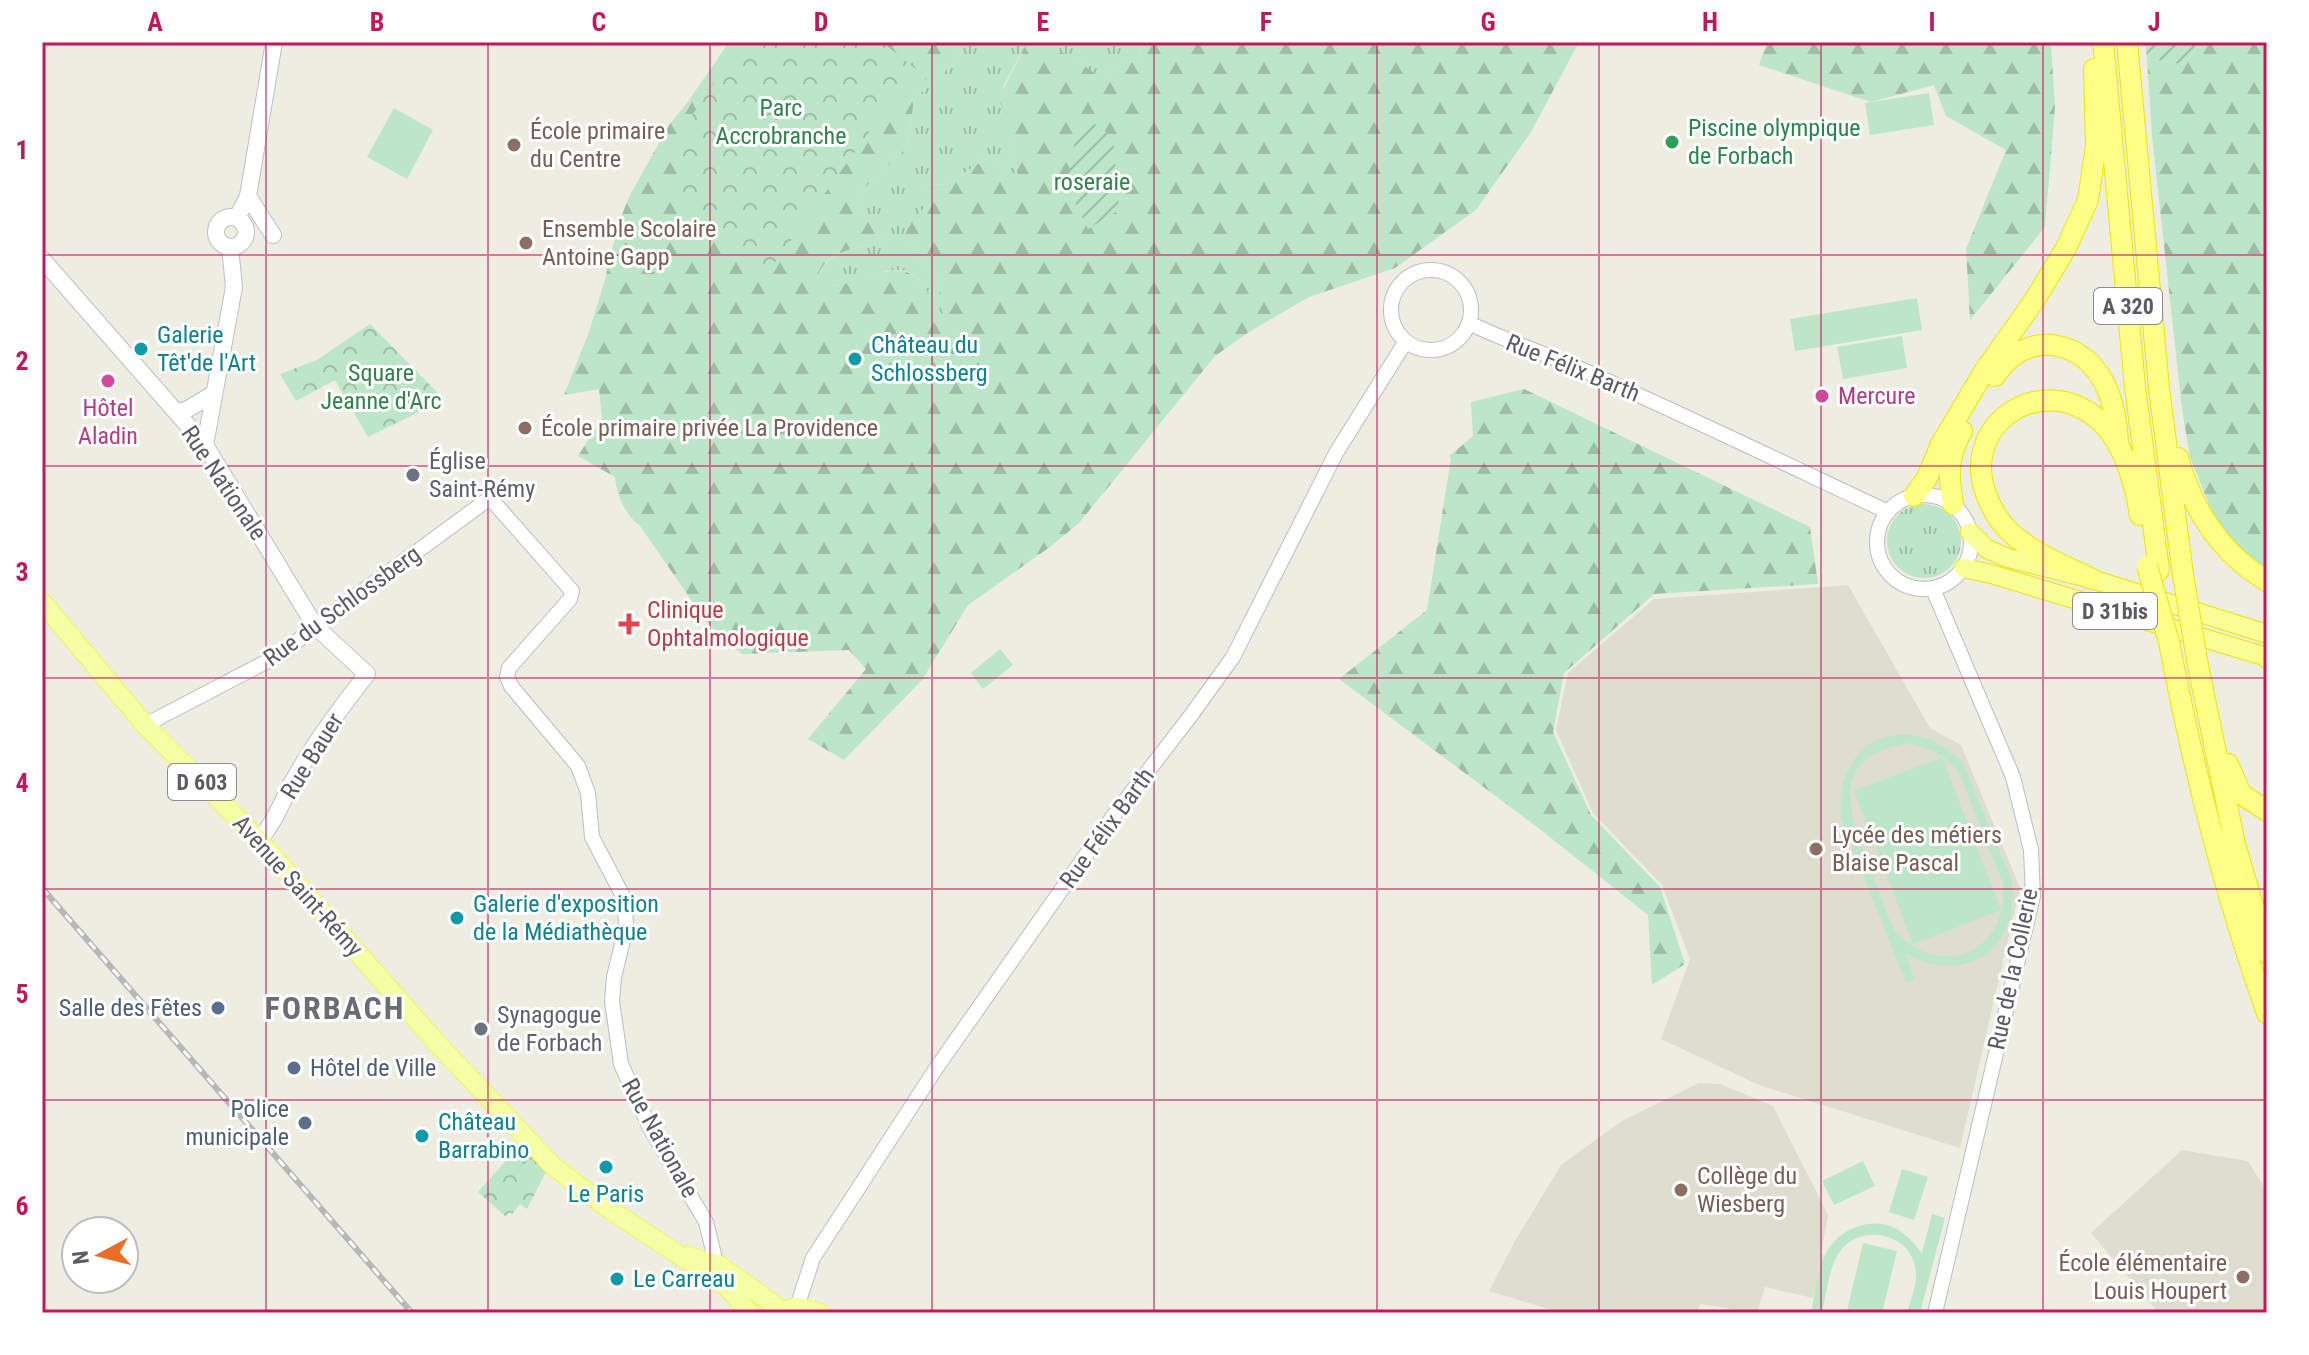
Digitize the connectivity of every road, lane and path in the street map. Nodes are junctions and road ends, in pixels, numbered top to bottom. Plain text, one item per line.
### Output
1 (274, 42) edge
2 (2093, 42) edge
3 (2103, 42) edge
4 (2127, 42) edge
5 (248, 196) junction
6 (273, 235) dead end
7 (42, 259) edge
8 (1469, 323) junction
9 (1406, 341) junction
10 (2159, 388) junction
11 (213, 394) junction
12 (177, 413) junction
13 (2118, 444) junction
14 (205, 445) junction
15 (1914, 496) junction
16 (490, 498) joint
17 (1953, 504) junction
18 (1888, 512) junction
19 (1970, 532) junction
20 (1964, 568) junction
21 (2153, 568) junction
22 (2092, 579) junction
23 (2267, 581) edge
24 (1933, 589) junction
25 (42, 602) edge
26 (315, 626) junction
27 (2267, 634) edge
28 (2267, 657) edge
29 (367, 674) joint
30 (2208, 715) junction
31 (145, 725) junction
32 (2267, 811) edge
33 (259, 840) junction
34 (2267, 953) edge
35 (2267, 1013) edge
36 (674, 1252) junction
37 (716, 1263) junction
38 (787, 1310) edge
39 (750, 1313) edge
40 (820, 1313) edge
41 (1935, 1313) edge

1 - 5 main road
2 - 15 highway
3 - 21 highway, A 320
4 - 10 highway, A 320
5 - 6 main road
5 - 11 main road
7 - 12 main road, Rue Nationale
8 - 9 street
8 - 9 street
8 - 18 street, Rue Félix Barth
9 - 38 street, Rue Félix Barth
10 - 23 highway
10 - 30 highway, A 320, bridge
11 - 12 main road
11 - 14 main road
12 - 14 main road, Rue Nationale
13 - 17 highway
13 - 21 highway
13 - 22 highway
14 - 26 main road, Rue Nationale
15 - 17 street
15 - 18 street
16 - 26 street, Rue du Schlossberg
16 - 37 street, Rue Nationale
17 - 19 street
18 - 24 street
19 - 20 street
19 - 22 highway, D 31bis
20 - 24 street
20 - 28 highway, D 31bis
21 - 35 highway, bridge
22 - 27 highway, D 31bis
24 - 41 street, Rue de la Collerie
25 - 31 main road, Avenue Saint-Rémy / D 603
26 - 29 main road, Rue Nationale
26 - 31 street, Rue du Schlossberg
29 - 33 main road, Rue Bauer
30 - 32 highway
30 - 34 highway, A 320
31 - 33 main road, Avenue Saint-Rémy / D 603
33 - 36 main road, Avenue Saint-Rémy / D 603
36 - 37 main road, Avenue Saint-Rémy / D 603
36 - 39 main road, Avenue Saint-Rémy / D 603
37 - 38 main road, Avenue Saint-Rémy / D 603
38 - 40 main road

